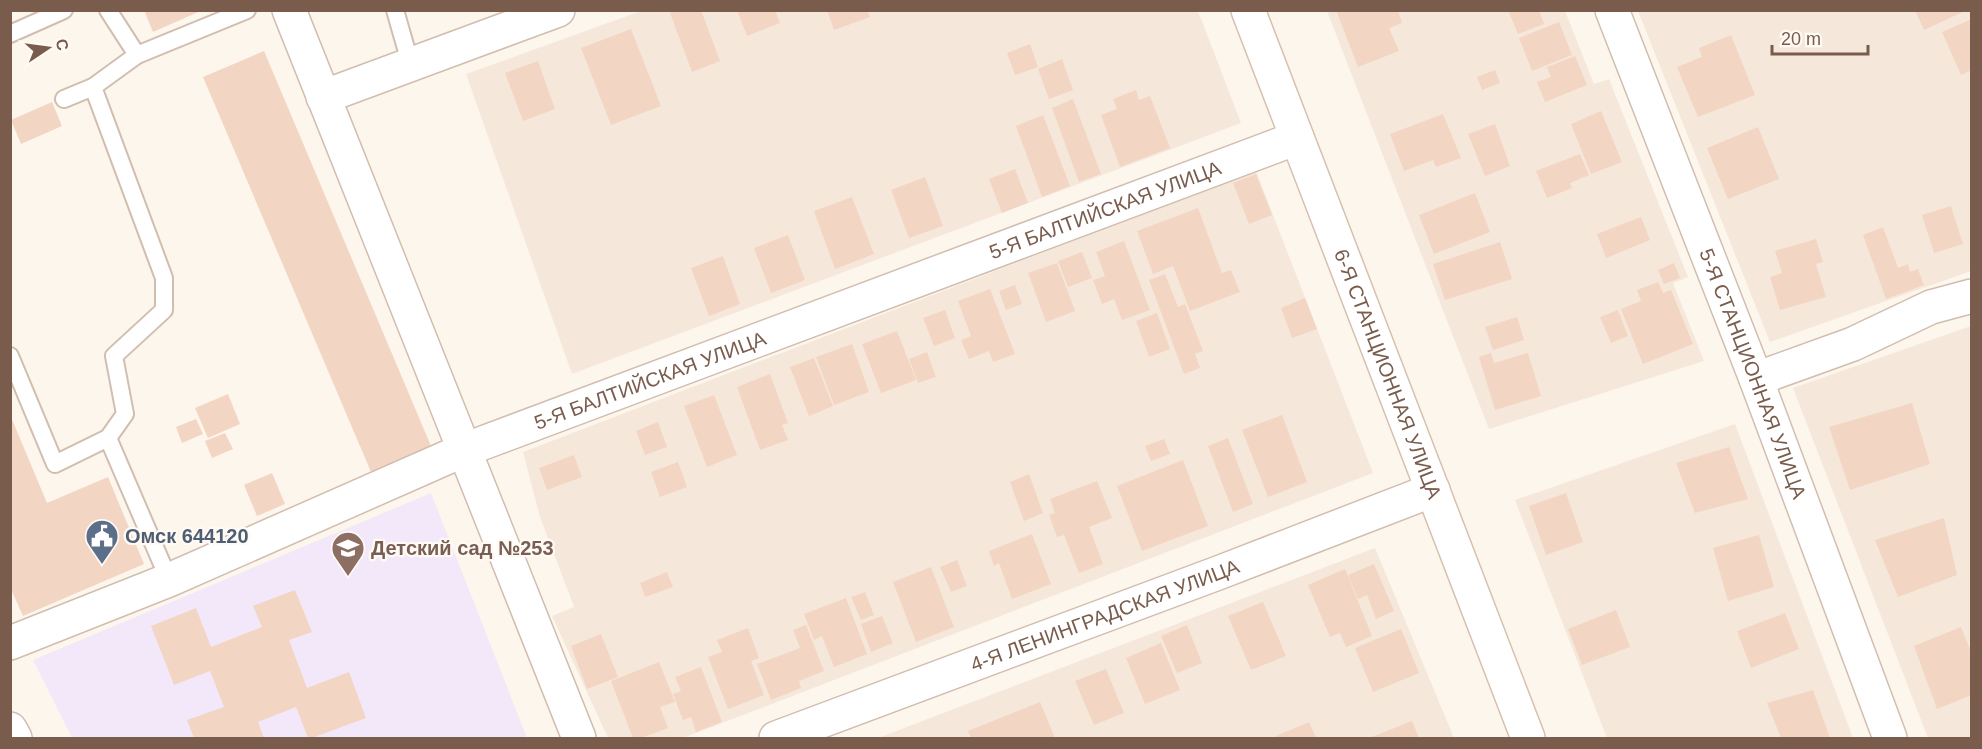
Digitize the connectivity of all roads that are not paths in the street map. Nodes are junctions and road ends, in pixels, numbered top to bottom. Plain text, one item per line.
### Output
1 (64, 10) edge
2 (108, 10) edge
3 (247, 10) edge
4 (290, 10) edge
5 (395, 10) edge
6 (558, 10) edge
7 (1248, 10) edge
8 (1612, 10) edge
9 (10, 34) edge
10 (137, 55) junction
11 (411, 66) junction
12 (93, 87) junction
13 (323, 97) junction
14 (64, 99) dead end
15 (1297, 138) junction
16 (1971, 296) edge
17 (10, 356) edge
18 (1756, 380) junction
19 (108, 438) junction
20 (464, 450) junction
21 (1433, 490) junction
22 (169, 580) junction
23 (10, 643) edge
24 (10, 729) edge
25 (15, 738) edge
26 (579, 738) edge
27 (776, 738) edge
28 (1528, 738) edge
29 (1890, 738) edge

1 - 9 lane
2 - 10 lane
3 - 10 lane
4 - 13 street
5 - 11 lane
6 - 11 street
7 - 15 street, 6-Я СТАНЦИОННАЯ УЛИЦА
8 - 18 street, 5-Я СТАНЦИОННАЯ УЛИЦА
10 - 12 lane
11 - 13 street
12 - 14 lane
12 - 19 lane
13 - 20 street
15 - 20 street, 5-Я БАЛТИЙСКАЯ УЛИЦА
15 - 21 street, 6-Я СТАНЦИОННАЯ УЛИЦА
16 - 18 street
17 - 19 lane
18 - 29 street, 5-Я СТАНЦИОННАЯ УЛИЦА
19 - 22 lane
20 - 22 street, 5-Я БАЛТИЙСКАЯ УЛИЦА
20 - 26 street
21 - 27 street, 4-Я ЛЕНИНГРАДСКАЯ УЛИЦА
21 - 28 street, 6-Я СТАНЦИОННАЯ УЛИЦА
22 - 23 street, 5-Я БАЛТИЙСКАЯ УЛИЦА
24 - 25 street

